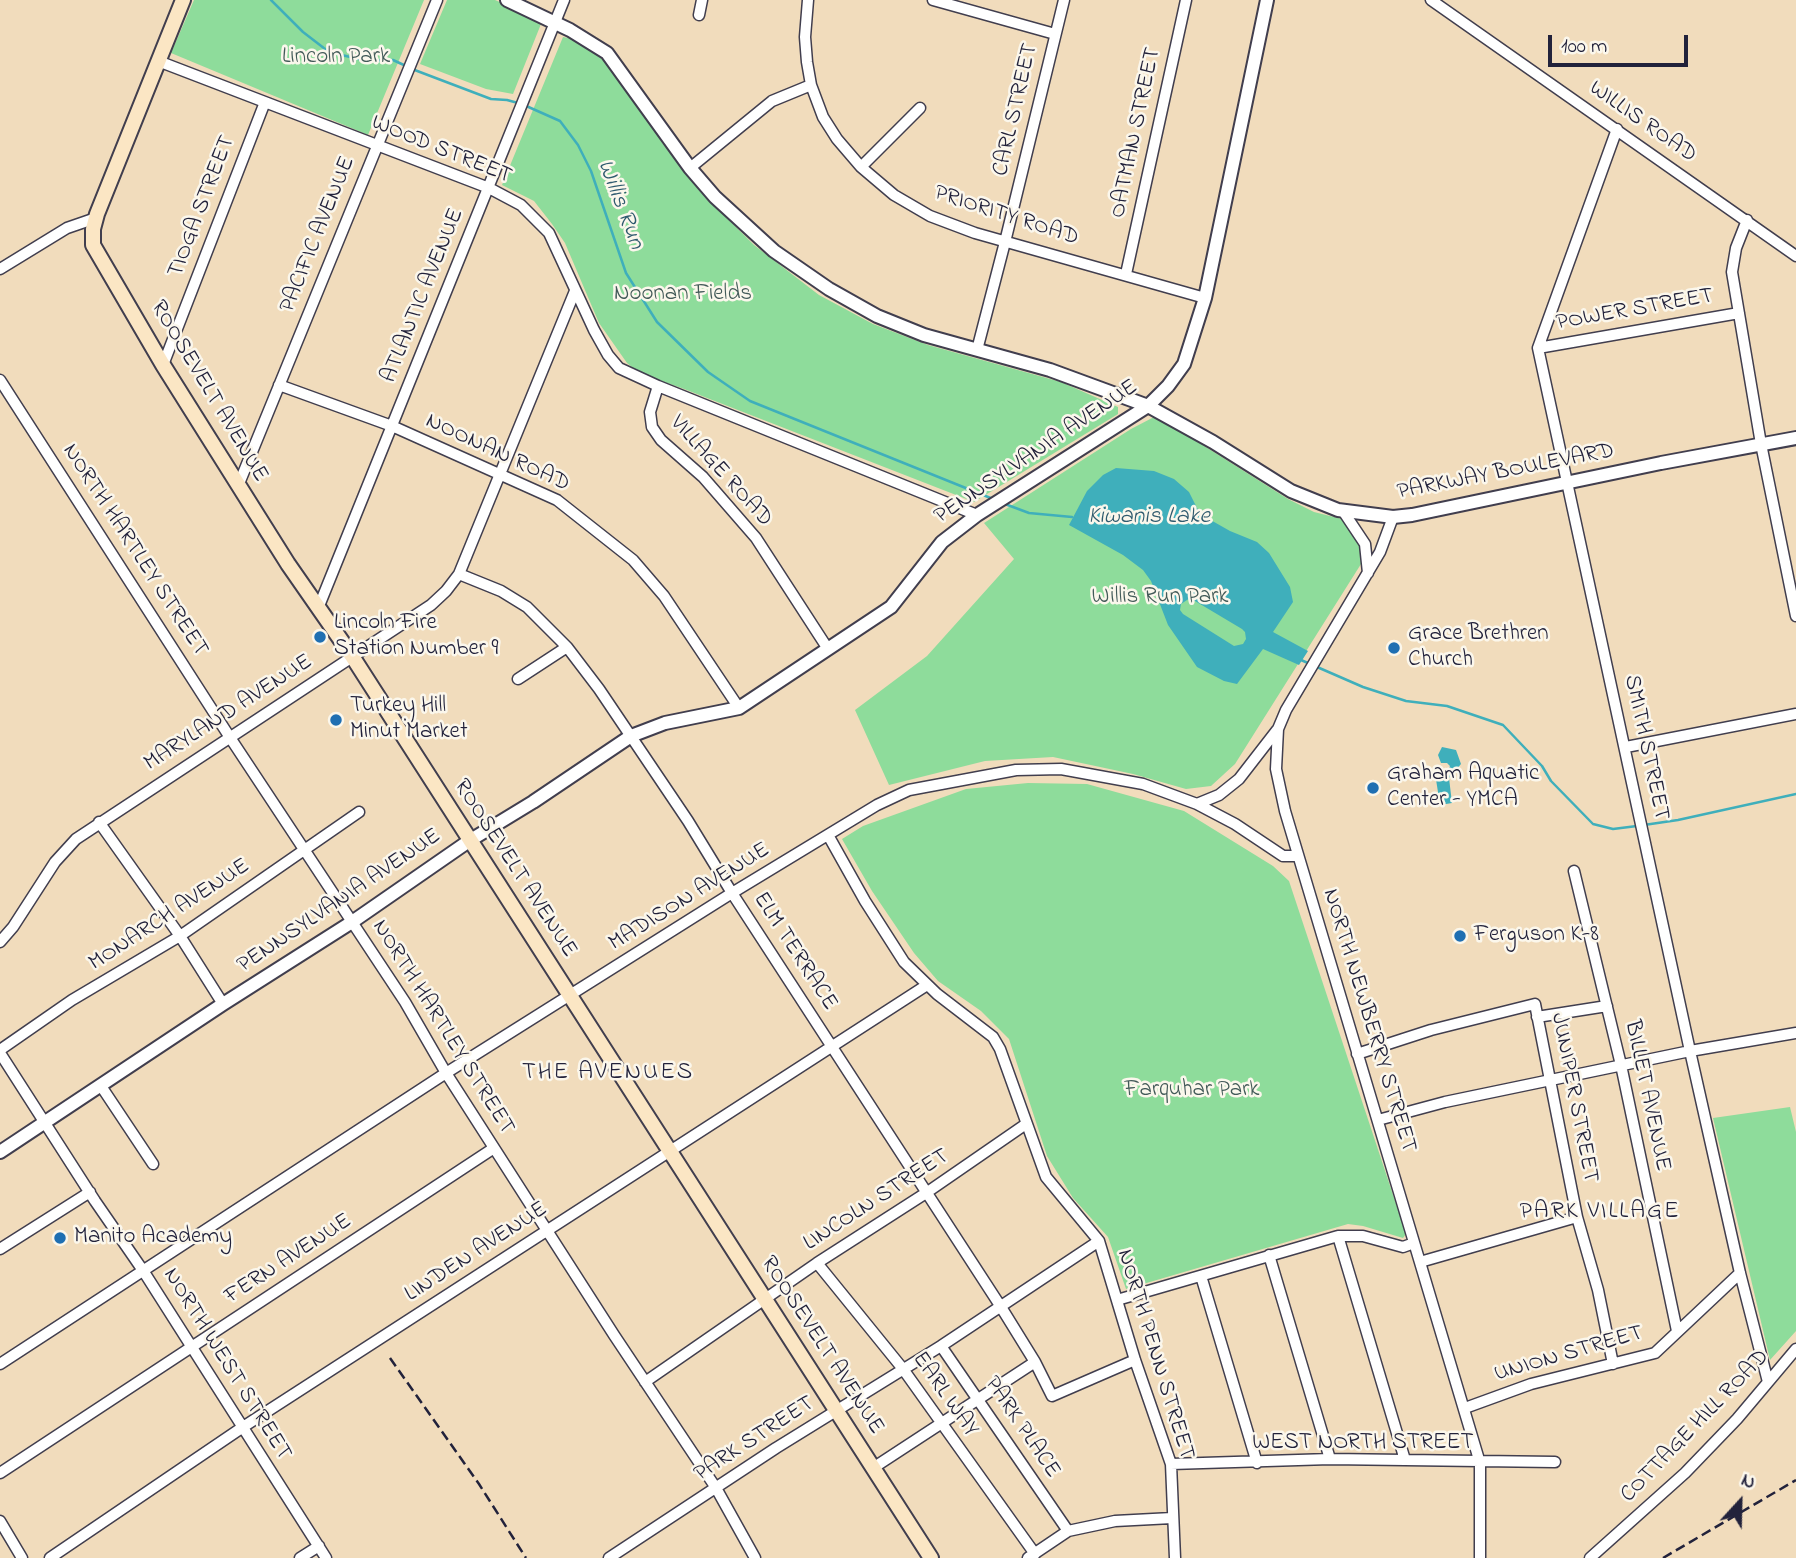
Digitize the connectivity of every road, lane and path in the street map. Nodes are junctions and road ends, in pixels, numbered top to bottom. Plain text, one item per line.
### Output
1 (183, 0) edge
2 (437, 0) edge
3 (507, 0) edge
4 (564, 0) edge
5 (702, 0) edge
6 (808, 0) edge
7 (933, 0) edge
8 (1064, 0) edge
9 (1186, 0) edge
10 (1266, 0) edge
11 (1431, 0) edge
12 (699, 15) dead end
13 (555, 22) junction
14 (1055, 34) junction
15 (158, 61) junction
16 (811, 85) junction
17 (265, 102) junction
18 (920, 108) dead end
19 (1617, 129) junction
20 (376, 145) junction
21 (861, 167) junction
22 (690, 168) junction
23 (489, 188) junction
24 (96, 218) junction
25 (1747, 220) junction
26 (1006, 242) junction
27 (1796, 256) edge
28 (0, 269) edge
29 (1126, 274) junction
30 (575, 290) junction
31 (1205, 298) junction
32 (1739, 313) junction
33 (1538, 348) junction
34 (977, 350) junction
35 (163, 365) junction
36 (0, 380) edge
37 (279, 386) junction
38 (658, 386) junction
39 (1148, 406) junction
40 (392, 426) junction
41 (1796, 438) edge
42 (1761, 444) junction
43 (500, 474) junction
44 (1568, 483) junction
45 (238, 486) junction
46 (1343, 511) junction
47 (982, 512) junction
48 (1393, 517) junction
49 (1368, 573) junction
50 (459, 574) junction
51 (319, 606) junction
52 (1796, 616) edge
53 (567, 647) junction
54 (828, 649) junction
55 (352, 656) junction
56 (518, 679) dead end
57 (739, 708) junction
58 (1796, 714) edge
59 (1278, 729) junction
60 (631, 736) junction
61 (229, 737) junction
62 (1626, 747) junction
63 (1197, 804) junction
64 (359, 812) dead end
65 (99, 822) junction
66 (828, 835) junction
67 (468, 841) junction
68 (304, 851) junction
69 (1298, 856) junction
70 (1574, 871) dead end
71 (732, 893) junction
72 (352, 922) junction
73 (180, 936) junction
74 (0, 942) edge
75 (927, 985) junction
76 (569, 996) junction
77 (223, 1004) junction
78 (1606, 1006) junction
79 (1537, 1017) junction
80 (1796, 1032) edge
81 (832, 1045) junction
82 (1690, 1051) junction
83 (0, 1052) edge
84 (1357, 1054) junction
85 (1621, 1065) junction
86 (446, 1073) junction
87 (1551, 1080) junction
88 (102, 1086) junction
89 (1378, 1120) junction
90 (45, 1124) junction
91 (1026, 1124) junction
92 (494, 1148) junction
93 (668, 1151) junction
94 (0, 1152) edge
95 (153, 1164) dead end
96 (89, 1192) junction
97 (926, 1193) junction
98 (1577, 1217) junction
99 (547, 1231) junction
100 (1338, 1236) junction
101 (1099, 1241) junction
102 (1414, 1243) junction
103 (0, 1249) edge
104 (1269, 1255) junction
105 (1420, 1262) junction
106 (817, 1263) junction
107 (144, 1272) junction
108 (1740, 1273) junction
109 (1201, 1276) junction
110 (766, 1299) junction
111 (1117, 1300) junction
112 (1001, 1307) junction
113 (1677, 1331) junction
114 (941, 1346) junction
115 (192, 1347) junction
116 (1796, 1349) edge
117 (1135, 1360) junction
118 (1035, 1362) junction
119 (0, 1364) edge
120 (1613, 1364) junction
121 (902, 1369) junction
122 (645, 1382) junction
123 (1768, 1382) junction
124 (979, 1399) junction
125 (1465, 1408) junction
126 (836, 1410) junction
127 (941, 1425) junction
128 (243, 1427) junction
129 (1330, 1459) junction
130 (1405, 1460) junction
131 (1480, 1462) junction
132 (1555, 1462) dead end
133 (1257, 1463) junction
134 (1171, 1464) junction
135 (873, 1468) junction
136 (0, 1473) edge
137 (716, 1488) junction
138 (1172, 1518) junction
139 (0, 1521) edge
140 (1068, 1531) junction
141 (318, 1546) junction
142 (1032, 1556) edge
143 (22, 1558) edge
144 (50, 1558) edge
145 (300, 1558) edge
146 (326, 1558) edge
147 (609, 1558) edge
148 (755, 1558) edge
149 (931, 1558) edge
150 (1175, 1558) edge
151 (1480, 1558) edge
152 (1590, 1558) edge

1 - 15 main road, ROOSEVELT AVENUE
2 - 20 street, PACIFIC AVENUE
3 - 13 street, PARKWAY BOULEVARD
4 - 13 street, ATLANTIC AVENUE
5 - 12 street
6 - 16 street, PRIORITY ROAD
7 - 14 street
8 - 14 street, CARL STREET
9 - 29 street, OATMAN STREET
10 - 31 street, PENNSYLVANIA AVENUE
11 - 19 street, WILLIS ROAD
13 - 22 street, PARKWAY BOULEVARD
13 - 23 street, ATLANTIC AVENUE
14 - 26 street, CARL STREET
15 - 17 street, WOOD STREET
15 - 24 main road, ROOSEVELT AVENUE
16 - 21 street, PRIORITY ROAD
16 - 22 street
17 - 20 street, WOOD STREET
17 - 35 street, TIOGA STREET
18 - 21 street
19 - 25 street, WILLIS ROAD
19 - 33 street
20 - 23 street, WOOD STREET
20 - 37 street, PACIFIC AVENUE
21 - 26 street, PRIORITY ROAD
22 - 34 street, PARKWAY BOULEVARD
23 - 30 street, WOOD STREET
23 - 40 street, ATLANTIC AVENUE
24 - 28 street
24 - 35 main road, ROOSEVELT AVENUE
25 - 27 street, WILLIS ROAD
25 - 32 street
26 - 29 street, PRIORITY ROAD
26 - 34 street, CARL STREET
29 - 31 street, PRIORITY ROAD
30 - 38 street, WOOD STREET
30 - 43 street, MARYLAND AVENUE
31 - 39 street, PENNSYLVANIA AVENUE
32 - 33 street, POWER STREET
32 - 42 street
33 - 44 street, SMITH STREET
34 - 39 street, PARKWAY BOULEVARD
35 - 45 main road, ROOSEVELT AVENUE
36 - 61 street, NORTH HARTLEY STREET
37 - 40 street, NOONAN ROAD
37 - 45 street, PACIFIC AVENUE
38 - 47 street, WOOD STREET
38 - 54 street, VILLAGE ROAD
39 - 46 street, PARKWAY BOULEVARD
39 - 47 street, PENNSYLVANIA AVENUE
40 - 43 street, NOONAN ROAD
40 - 51 street, ATLANTIC AVENUE
41 - 42 street, PARKWAY BOULEVARD
42 - 44 street, PARKWAY BOULEVARD
42 - 52 street
43 - 50 street, MARYLAND AVENUE
43 - 57 street, NOONAN ROAD
44 - 48 street, PARKWAY BOULEVARD
44 - 62 street, SMITH STREET
45 - 51 main road, ROOSEVELT AVENUE
46 - 48 street, PARKWAY BOULEVARD
46 - 49 street
47 - 54 street, PENNSYLVANIA AVENUE
48 - 49 street, NORTH NEWBERRY STREET
49 - 59 street, NORTH NEWBERRY STREET
50 - 53 street, ELM TERRACE
50 - 55 street, MARYLAND AVENUE
51 - 55 main road, ROOSEVELT AVENUE
53 - 56 street
53 - 60 street, ELM TERRACE
54 - 57 street, PENNSYLVANIA AVENUE
55 - 61 street, MARYLAND AVENUE
55 - 67 main road, ROOSEVELT AVENUE
57 - 60 street, PENNSYLVANIA AVENUE
58 - 62 street
59 - 63 street
59 - 69 street, NORTH NEWBERRY STREET
60 - 67 street, PENNSYLVANIA AVENUE
60 - 71 street, ELM TERRACE
61 - 65 street, MARYLAND AVENUE
61 - 68 street, NORTH HARTLEY STREET
62 - 82 street, SMITH STREET
63 - 66 street, MADISON AVENUE
63 - 69 street, MADISON AVENUE
64 - 68 street, MONARCH AVENUE
65 - 73 street
65 - 74 street, MARYLAND AVENUE
66 - 71 street, MADISON AVENUE
66 - 75 street, NORTH PENN STREET
67 - 72 street, PENNSYLVANIA AVENUE
67 - 76 main road, ROOSEVELT AVENUE
68 - 72 street, NORTH HARTLEY STREET
68 - 73 street, MONARCH AVENUE
69 - 84 street, NORTH NEWBERRY STREET
70 - 78 street, BILLET AVENUE
71 - 76 street, MADISON AVENUE
71 - 81 street, ELM TERRACE
72 - 77 street, PENNSYLVANIA AVENUE
72 - 86 street, NORTH HARTLEY STREET
73 - 77 street
73 - 83 street, MONARCH AVENUE
75 - 81 street, LINDEN AVENUE
75 - 91 street, NORTH PENN STREET
76 - 86 street, MADISON AVENUE
76 - 93 main road, ROOSEVELT AVENUE
77 - 88 street, PENNSYLVANIA AVENUE
78 - 79 street
78 - 85 street, BILLET AVENUE
79 - 84 street, JUNIPER STREET
79 - 87 street, JUNIPER STREET
80 - 82 street
81 - 93 street, LINDEN AVENUE
81 - 97 street, ELM TERRACE
82 - 85 street
82 - 108 street, SMITH STREET
83 - 90 street, NORTH WEST STREET
84 - 89 street, NORTH NEWBERRY STREET
85 - 87 street
85 - 113 street, BILLET AVENUE
86 - 92 street, NORTH HARTLEY STREET
86 - 107 street, MADISON AVENUE
87 - 89 street
87 - 98 street, JUNIPER STREET
88 - 90 street, PENNSYLVANIA AVENUE
88 - 95 street
89 - 102 street, NORTH NEWBERRY STREET
90 - 94 street, PENNSYLVANIA AVENUE
90 - 96 street, NORTH WEST STREET
91 - 97 street, LINCOLN STREET
91 - 101 street, NORTH PENN STREET
92 - 99 street, NORTH HARTLEY STREET
92 - 115 street, FERN AVENUE
93 - 99 street, LINDEN AVENUE
93 - 110 main road, ROOSEVELT AVENUE
96 - 103 street
96 - 107 street, NORTH WEST STREET
97 - 106 street, LINCOLN STREET
97 - 112 street, ELM TERRACE
98 - 105 street
98 - 120 street, JUNIPER STREET
99 - 122 street, NORTH HARTLEY STREET
99 - 128 street, LINDEN AVENUE
100 - 102 street
100 - 104 street
100 - 130 street
101 - 111 street, NORTH PENN STREET
101 - 112 street, PARK STREET
102 - 105 street, NORTH NEWBERRY STREET
104 - 109 street
104 - 129 street
105 - 125 street, NORTH NEWBERRY STREET
106 - 110 street, LINCOLN STREET
106 - 121 street, EARL WAY
107 - 115 street, NORTH WEST STREET
107 - 119 street, MADISON AVENUE
108 - 113 street, UNION STREET
108 - 123 street, SMITH STREET
109 - 111 street
109 - 133 street
110 - 122 street, LINCOLN STREET
110 - 126 main road, ROOSEVELT AVENUE
111 - 117 street, NORTH PENN STREET
112 - 114 street, PARK STREET
112 - 118 street, ELM TERRACE
113 - 120 street, UNION STREET
114 - 121 street, PARK STREET
114 - 124 street, PARK PLACE
115 - 128 street, NORTH WEST STREET
115 - 136 street, FERN AVENUE
116 - 123 street, COTTAGE HILL ROAD
117 - 118 street, ELM TERRACE
117 - 134 street, NORTH PENN STREET
118 - 124 street
120 - 125 street, UNION STREET
121 - 126 street, PARK STREET
121 - 127 street, EARL WAY
122 - 137 street, NORTH HARTLEY STREET
123 - 152 street, COTTAGE HILL ROAD
124 - 127 street
124 - 140 street, PARK PLACE
125 - 131 street, NORTH NEWBERRY STREET
126 - 135 main road, ROOSEVELT AVENUE
126 - 137 street, PARK STREET
127 - 135 street
127 - 142 street, EARL WAY
128 - 141 street, NORTH WEST STREET
128 - 144 street, LINDEN AVENUE
129 - 130 street, WEST NORTH STREET
129 - 133 street, WEST NORTH STREET
130 - 131 street, WEST NORTH STREET
131 - 132 street, WEST NORTH STREET
131 - 151 street, NORTH NEWBERRY STREET
133 - 134 street, WEST NORTH STREET
134 - 138 street, NORTH PENN STREET
135 - 149 main road, ROOSEVELT AVENUE
137 - 147 street, PARK STREET
137 - 148 street, NORTH HARTLEY STREET
138 - 140 street
138 - 150 street, NORTH PENN STREET
139 - 143 street
140 - 142 street
141 - 145 street
141 - 146 street, NORTH WEST STREET

